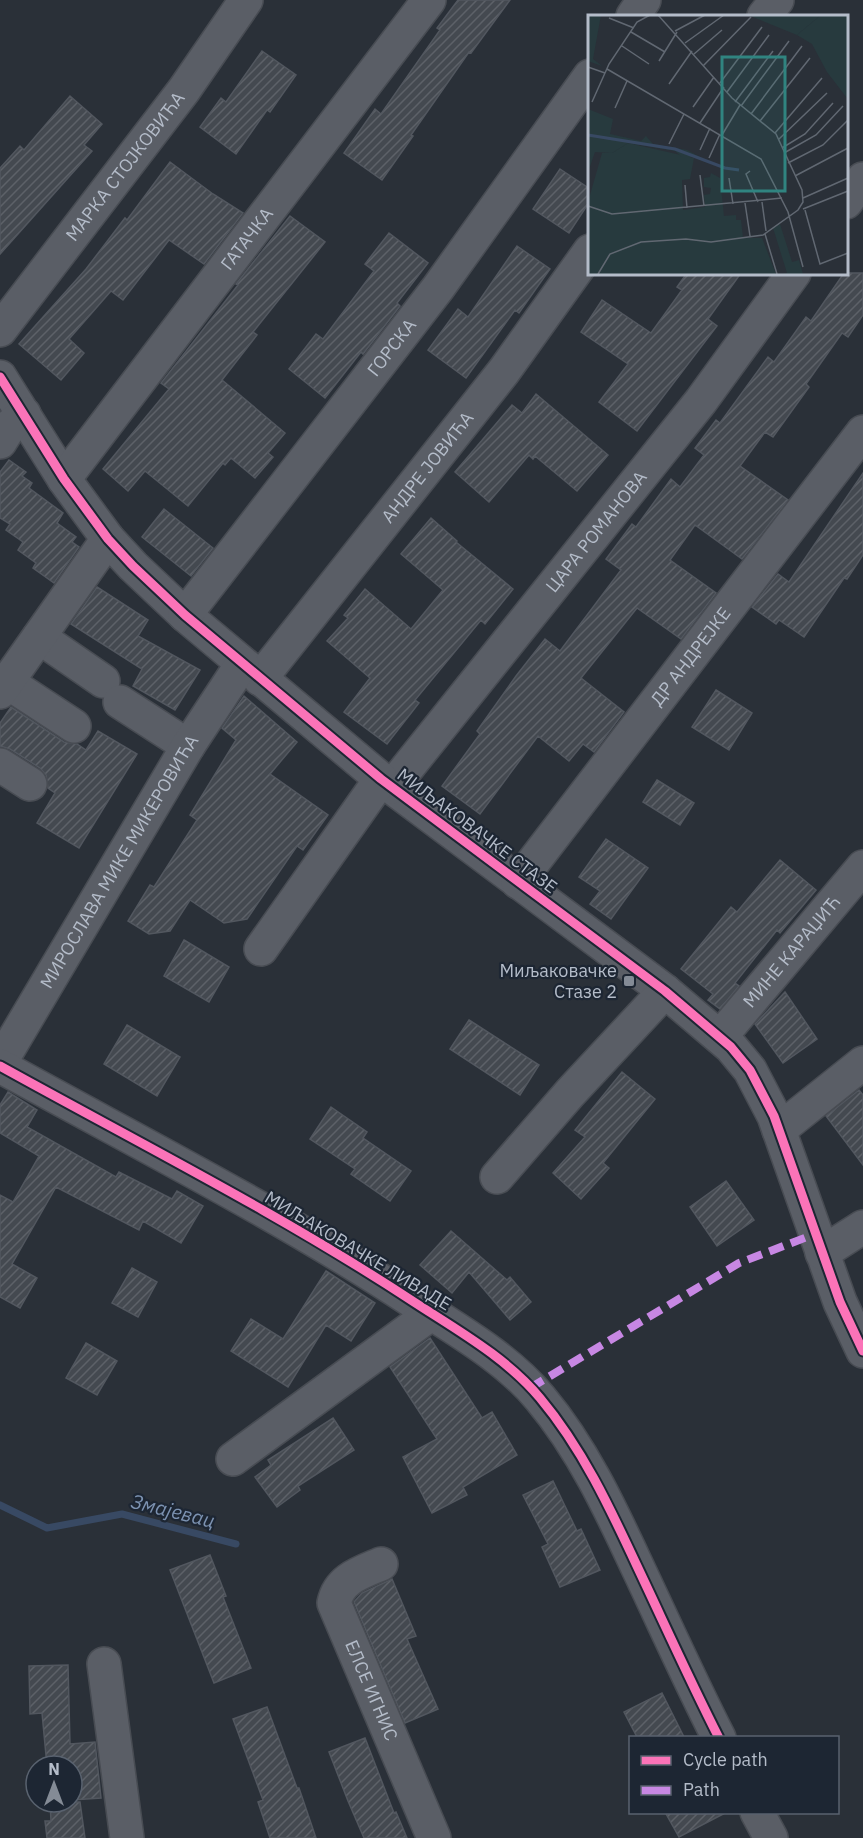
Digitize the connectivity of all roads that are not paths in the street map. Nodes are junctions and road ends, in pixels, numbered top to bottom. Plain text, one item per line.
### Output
1 (246, 0) edge
2 (429, 0) edge
3 (644, 0) edge
4 (777, 0) edge
5 (634, 15) edge
6 (765, 15) edge
7 (588, 79) edge
8 (863, 179) edge
9 (848, 199) edge
10 (588, 254) edge
11 (793, 274) edge
12 (0, 330) edge
13 (0, 377) edge
14 (24, 414) junction
15 (863, 432) edge
16 (0, 442) edge
17 (64, 479) junction
18 (108, 539) junction
19 (185, 615) junction
20 (39, 637) junction
21 (251, 672) junction
22 (3, 687) edge
23 (74, 726) dead end
24 (188, 746) junction
25 (0, 765) edge
26 (387, 783) junction
27 (30, 784) dead end
28 (863, 867) edge
29 (518, 882) junction
30 (261, 950) dead end
31 (665, 990) junction
32 (721, 1036) junction
33 (863, 1063) edge
34 (0, 1065) edge
35 (779, 1130) junction
36 (497, 1177) dead end
37 (863, 1227) edge
38 (822, 1253) junction
39 (432, 1313) junction
40 (856, 1315) edge
41 (863, 1351) edge
42 (233, 1459) dead end
43 (381, 1564) dead end
44 (104, 1664) dead end
45 (719, 1736) edge
46 (758, 1814) edge
47 (127, 1838) edge
48 (434, 1838) edge
49 (771, 1838) edge

1 - 12 street, МАРКА СТОЈКОВИЋА
2 - 17 street, ГАТАЧКА
3 - 5 street
4 - 6 street
7 - 19 street, ГОРСКА
8 - 9 street
10 - 21 street, АНДРЕ ЈОВИЋА
11 - 26 street, ЦАРА РОМАНОВА
13 - 14 street, МИЉАКОВАЧКЕ СТАЗЕ
14 - 16 street
14 - 17 street, МИЉАКОВАЧКЕ СТАЗЕ
15 - 29 street, ДР АНДРЕЈКЕ
17 - 18 street, МИЉАКОВАЧКЕ СТАЗЕ
18 - 19 street, МИЉАКОВАЧКЕ СТАЗЕ
18 - 20 street
19 - 21 street, МИЉАКОВАЧКЕ СТАЗЕ
20 - 22 street
20 - 24 street
21 - 24 street, МИРОСЛАВА МИКЕ МИКЕРОВИЋА
21 - 26 street, МИЉАКОВАЧКЕ СТАЗЕ
22 - 23 street
24 - 34 street, МИРОСЛАВА МИКЕ МИКЕРОВИЋА
25 - 27 street
26 - 29 street, МИЉАКОВАЧКЕ СТАЗЕ
26 - 30 street, ЦАРА РОМАНОВА
28 - 32 street, МИНЕ КАРАЏИЋ
29 - 31 street, МИЉАКОВАЧКЕ СТАЗЕ
31 - 32 street, МИЉАКОВАЧКЕ СТАЗЕ
31 - 36 street
32 - 35 street, МИЉАКОВАЧКЕ СТАЗЕ
33 - 35 street
34 - 39 street, МИЉАКОВАЧКЕ ЛИВАДЕ
35 - 38 street, МИЉАКОВАЧКЕ СТАЗЕ
37 - 38 street
38 - 40 street, МИЉАКОВАЧКЕ СТАЗЕ
39 - 42 street
39 - 45 street, МИЉАКОВАЧКЕ ЛИВАДЕ
40 - 41 street, МИЉАКОВАЧКЕ СТАЗЕ
43 - 48 street, ЕЛСЕ ИГНИС
44 - 47 street
46 - 49 street

